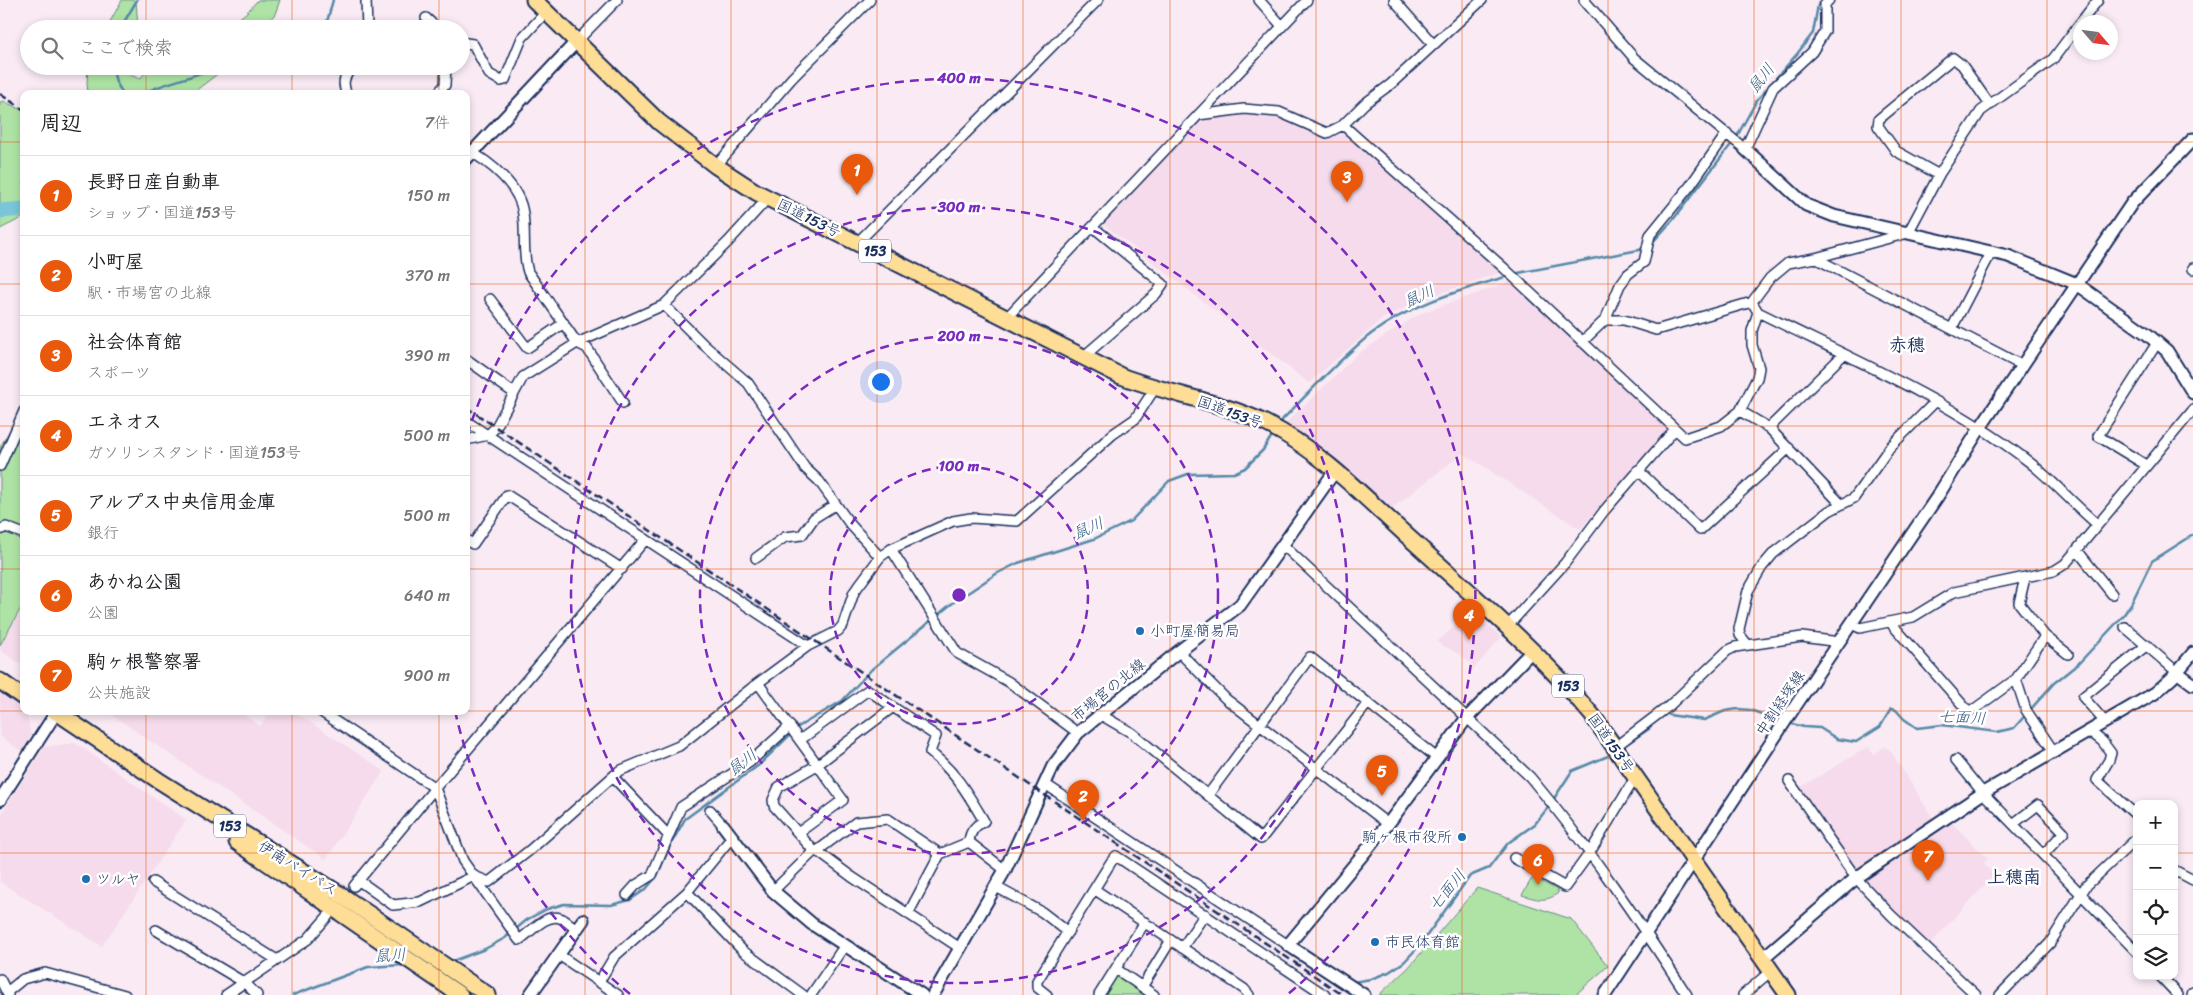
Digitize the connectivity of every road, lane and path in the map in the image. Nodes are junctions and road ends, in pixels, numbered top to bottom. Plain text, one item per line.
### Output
1 (366, 0) edge
2 (534, 0) edge
3 (617, 0) edge
4 (870, 0) edge
5 (1098, 0) edge
6 (1259, 0) edge
7 (1307, 0) edge
8 (1394, 0) edge
9 (1481, 0) edge
10 (1584, 0) edge
11 (1829, 0) edge
12 (2098, 0) edge
13 (546, 12) junction
14 (2087, 15) edge
15 (367, 20) edge
16 (1282, 26) junction
17 (2073, 33) edge
18 (576, 42) junction
19 (470, 43) edge
20 (1433, 44) junction
21 (346, 75) edge
22 (446, 75) edge
23 (345, 90) edge
24 (441, 90) edge
25 (1990, 105) junction
26 (1198, 115) junction
27 (1344, 125) junction
28 (1729, 134) junction
29 (2193, 139) edge
30 (1742, 146) junction
31 (470, 151) edge
32 (470, 154) edge
33 (716, 166) junction
34 (1939, 175) junction
35 (768, 198) junction
36 (1093, 227) junction
37 (1908, 232) junction
38 (858, 242) junction
39 (1992, 251) junction
40 (1815, 258) junction
41 (2077, 284) junction
42 (490, 299) dead end
43 (1752, 302) junction
44 (664, 305) junction
45 (1758, 312) junction
46 (1008, 319) junction
47 (1605, 320) junction
48 (564, 323) junction
49 (1952, 328) junction
50 (1582, 342) junction
51 (578, 343) junction
52 (2157, 343) junction
53 (1843, 354) junction
54 (1083, 357) junction
55 (470, 362) edge
56 (2023, 366) junction
57 (1155, 388) junction
58 (514, 393) junction
59 (2193, 393) edge
60 (1935, 402) junction
61 (623, 403) dead end
62 (2193, 410) edge
63 (1740, 411) junction
64 (20, 419) edge
65 (470, 424) edge
66 (1769, 428) junction
67 (1980, 428) junction
68 (1675, 429) junction
69 (488, 435) junction
70 (470, 439) edge
71 (1789, 448) junction
72 (2146, 465) junction
73 (0, 466) edge
74 (1638, 470) junction
75 (1335, 471) junction
76 (1841, 504) junction
77 (835, 505) junction
78 (2097, 524) junction
79 (0, 530) edge
80 (20, 532) edge
81 (646, 540) junction
82 (470, 542) edge
83 (1284, 546) junction
84 (891, 549) junction
85 (2077, 550) junction
86 (880, 557) junction
87 (756, 558) dead end
88 (622, 569) junction
89 (2024, 578) junction
90 (2112, 594) dead end
91 (1890, 622) junction
92 (1851, 624) junction
93 (2125, 627) dead end
94 (1506, 628) junction
95 (2045, 636) junction
96 (1839, 642) junction
97 (1747, 644) junction
98 (2147, 645) junction
99 (808, 646) junction
100 (1532, 651) junction
101 (1179, 652) junction
102 (2193, 653) edge
103 (2068, 654) dead end
104 (2177, 672) junction
105 (0, 673) edge
106 (2016, 679) junction
107 (0, 681) edge
108 (758, 683) junction
109 (2193, 684) edge
110 (20, 687) edge
111 (20, 695) edge
112 (1368, 703) junction
113 (893, 707) junction
114 (52, 715) edge
115 (56, 715) edge
116 (326, 715) edge
117 (1101, 715) junction
118 (1466, 719) junction
119 (2104, 722) junction
120 (1260, 725) junction
121 (790, 726) junction
122 (2089, 731) junction
123 (1078, 733) junction
124 (798, 738) junction
125 (1615, 747) junction
126 (2054, 752) junction
127 (1437, 758) junction
128 (1956, 760) dead end
129 (817, 765) junction
130 (1317, 768) junction
131 (613, 777) junction
132 (1635, 778) junction
133 (1789, 781) dead end
134 (1045, 784) junction
135 (435, 788) junction
136 (1983, 793) junction
137 (1208, 795) junction
138 (0, 800) edge
139 (710, 810) dead end
140 (2133, 812) edge
141 (723, 824) joint
142 (1388, 824) junction
143 (2013, 824) junction
144 (798, 833) junction
145 (669, 836) junction
146 (732, 837) junction
147 (969, 842) junction
148 (2133, 843) edge
149 (816, 851) junction
150 (940, 854) junction
151 (1589, 854) junction
152 (2042, 855) junction
153 (1514, 858) dead end
154 (1694, 861) junction
155 (1005, 870) junction
156 (2178, 872) edge
157 (474, 876) junction
158 (1856, 878) junction
159 (2193, 880) edge
160 (153, 882) dead end
161 (996, 887) junction
162 (1094, 889) junction
163 (773, 891) junction
164 (686, 892) junction
165 (627, 894) dead end
166 (2081, 895) junction
167 (908, 914) junction
168 (1204, 914) junction
169 (328, 916) dead end
170 (583, 920) dead end
171 (1145, 922) junction
172 (156, 930) dead end
173 (577, 930) junction
174 (1068, 932) junction
175 (1646, 934) junction
176 (1171, 940) junction
177 (399, 944) junction
178 (845, 945) junction
179 (1288, 945) junction
180 (960, 948) junction
181 (1182, 948) junction
182 (2133, 948) edge
183 (559, 955) junction
184 (277, 960) junction
185 (1767, 964) junction
186 (1116, 969) junction
187 (0, 979) edge
188 (2164, 980) edge
189 (245, 982) junction
190 (599, 982) junction
191 (1142, 987) junction
192 (1355, 989) edge
193 (7, 994) edge
194 (125, 995) edge
195 (226, 995) edge
196 (257, 995) edge
197 (460, 995) edge
198 (488, 995) edge
199 (530, 995) edge
200 (618, 995) edge
201 (803, 995) edge
202 (811, 995) edge
203 (922, 995) edge
204 (934, 995) edge
205 (1047, 995) edge
206 (1099, 995) edge
207 (1154, 995) edge
208 (1249, 995) edge
209 (1325, 995) edge
210 (1605, 995) edge
211 (1687, 995) edge
212 (1743, 995) edge
213 (1788, 995) edge
214 (1976, 995) edge
215 (2000, 995) edge
216 (2178, 995) edge

1 - 15 street
2 - 13 highway, 国道153号 / 153
3 - 18 street
4 - 33 street
5 - 38 street
6 - 16 street
7 - 16 street
8 - 20 street
9 - 20 street
10 - 28 street
11 - 30 street
12 - 14 street
13 - 18 highway, 国道153号 / 153
13 - 19 street
16 - 26 street
17 - 25 street
18 - 31 street
18 - 33 highway, 国道153号 / 153
20 - 27 street
21 - 23 street
22 - 24 street
25 - 34 street
25 - 34 street
26 - 27 street
26 - 36 street
27 - 50 street
28 - 30 street
28 - 47 street
29 - 41 street, 中割経塚線
30 - 37 street
32 - 48 street
33 - 35 highway, 国道153号 / 153
34 - 37 street
35 - 38 highway, 国道153号 / 153
35 - 44 street
36 - 46 street
36 - 54 street
37 - 39 street
37 - 40 street
38 - 46 highway, 国道153号 / 153
39 - 41 street
39 - 49 street
40 - 43 street
40 - 49 street
41 - 52 street
41 - 56 street, 中割経塚線
42 - 48 street
43 - 45 street
43 - 47 street
44 - 51 street
44 - 77 street
45 - 53 street
45 - 63 street
46 - 54 highway, 国道153号 / 153
47 - 50 street
48 - 51 street
49 - 56 street
50 - 68 street
51 - 58 street
51 - 61 street
52 - 59 street
52 - 72 street
53 - 60 street
53 - 66 street
54 - 57 highway, 国道153号 / 153
55 - 58 street
56 - 67 street, 中割経塚線
57 - 75 highway, 国道153号 / 153
57 - 84 street
58 - 69 street
60 - 67 street
60 - 76 street
62 - 72 street
63 - 66 street
63 - 68 street
64 - 73 street
65 - 69 street
66 - 71 street
67 - 78 street
67 - 92 street, 中割経塚線
68 - 74 street
69 - 70 street
69 - 81 street
71 - 74 street
71 - 76 street
72 - 78 street
74 - 94 street
75 - 83 street, 市場宮の北線
75 - 94 highway, 国道153号 / 153
76 - 97 street
77 - 86 street
77 - 87 street
78 - 85 street
79 - 80 street
81 - 88 street
81 - 99 street
82 - 88 street
83 - 101 street, 市場宮の北線
83 - 118 street
84 - 86 street
84 - 123 street
85 - 89 street
85 - 90 street
86 - 99 street
88 - 135 street
89 - 91 street
89 - 95 street
91 - 92 street
91 - 106 street
92 - 96 street, 中割経塚線
93 - 98 street
94 - 100 highway, 国道153号 / 153
95 - 103 street
95 - 106 street
96 - 97 street
96 - 154 street, 中割経塚線
97 - 125 street
98 - 104 street
98 - 119 street
99 - 108 street
100 - 118 street
100 - 125 highway, 国道153号 / 153
101 - 117 street, 市場宮の北線
101 - 120 street
102 - 104 street
104 - 109 street
104 - 119 street
105 - 110 highway
106 - 126 street
107 - 111 highway
108 - 121 street
108 - 131 street
112 - 120 street
112 - 127 street
112 - 130 street
113 - 124 street
113 - 129 street
113 - 147 street
114 - 138 street
115 - 177 highway, 伊南バイパス / 153
116 - 135 street
117 - 123 street, 市場宮の北線
117 - 137 street
118 - 127 street
118 - 151 street
119 - 122 street
120 - 130 street
120 - 137 street
121 - 124 street
121 - 145 street
122 - 126 street
122 - 140 street
123 - 134 street, 市場宮の北線
124 - 129 street
125 - 132 highway, 国道153号 / 153
126 - 136 street
127 - 142 street
128 - 136 street
129 - 144 street
129 - 144 street
130 - 137 street
130 - 142 street
131 - 145 street
131 - 157 street
132 - 151 street
132 - 154 highway, 国道153号 / 153
133 - 158 street
134 - 155 street, 市場宮の北線
134 - 179 street
135 - 157 street
135 - 157 street
136 - 143 street
136 - 158 street
139 - 141 street
141 - 146 street
142 - 179 street
143 - 152 street
143 - 152 street
144 - 149 street
145 - 165 street
146 - 163 street
146 - 164 street
147 - 150 street
147 - 155 street
148 - 166 street
149 - 150 street
149 - 163 street
149 - 167 street
150 - 167 street
151 - 153 street
151 - 175 street
152 - 166 street
154 - 175 street, 中割経塚線
154 - 185 highway, 国道153号 / 153
155 - 161 street, 市場宮の北線
156 - 159 street
157 - 173 street
158 - 185 street
158 - 214 street
160 - 184 street
161 - 174 street
161 - 180 street, 市場宮の北線
162 - 168 street
162 - 171 street
162 - 174 street
163 - 178 street
164 - 190 street
164 - 201 street
166 - 182 street
166 - 215 street
167 - 180 street
168 - 181 street
168 - 209 street
169 - 184 street
170 - 173 street
171 - 176 street
171 - 186 street
172 - 189 street
173 - 183 street
174 - 205 street
175 - 210 street, 中割経塚線
175 - 211 street
176 - 181 street
176 - 191 street
177 - 197 highway, 伊南バイパス / 153
177 - 198 highway, 伊南バイパス / 153
178 - 202 street
178 - 203 street
179 - 192 street
180 - 204 street, 市場宮の北線
181 - 208 street
183 - 190 street
183 - 199 street
184 - 189 street
185 - 212 street
185 - 213 highway, 国道153号 / 153
186 - 191 street
186 - 206 street
187 - 193 street
188 - 216 street
189 - 195 street
189 - 196 street
190 - 200 street
191 - 207 street
193 - 194 street

